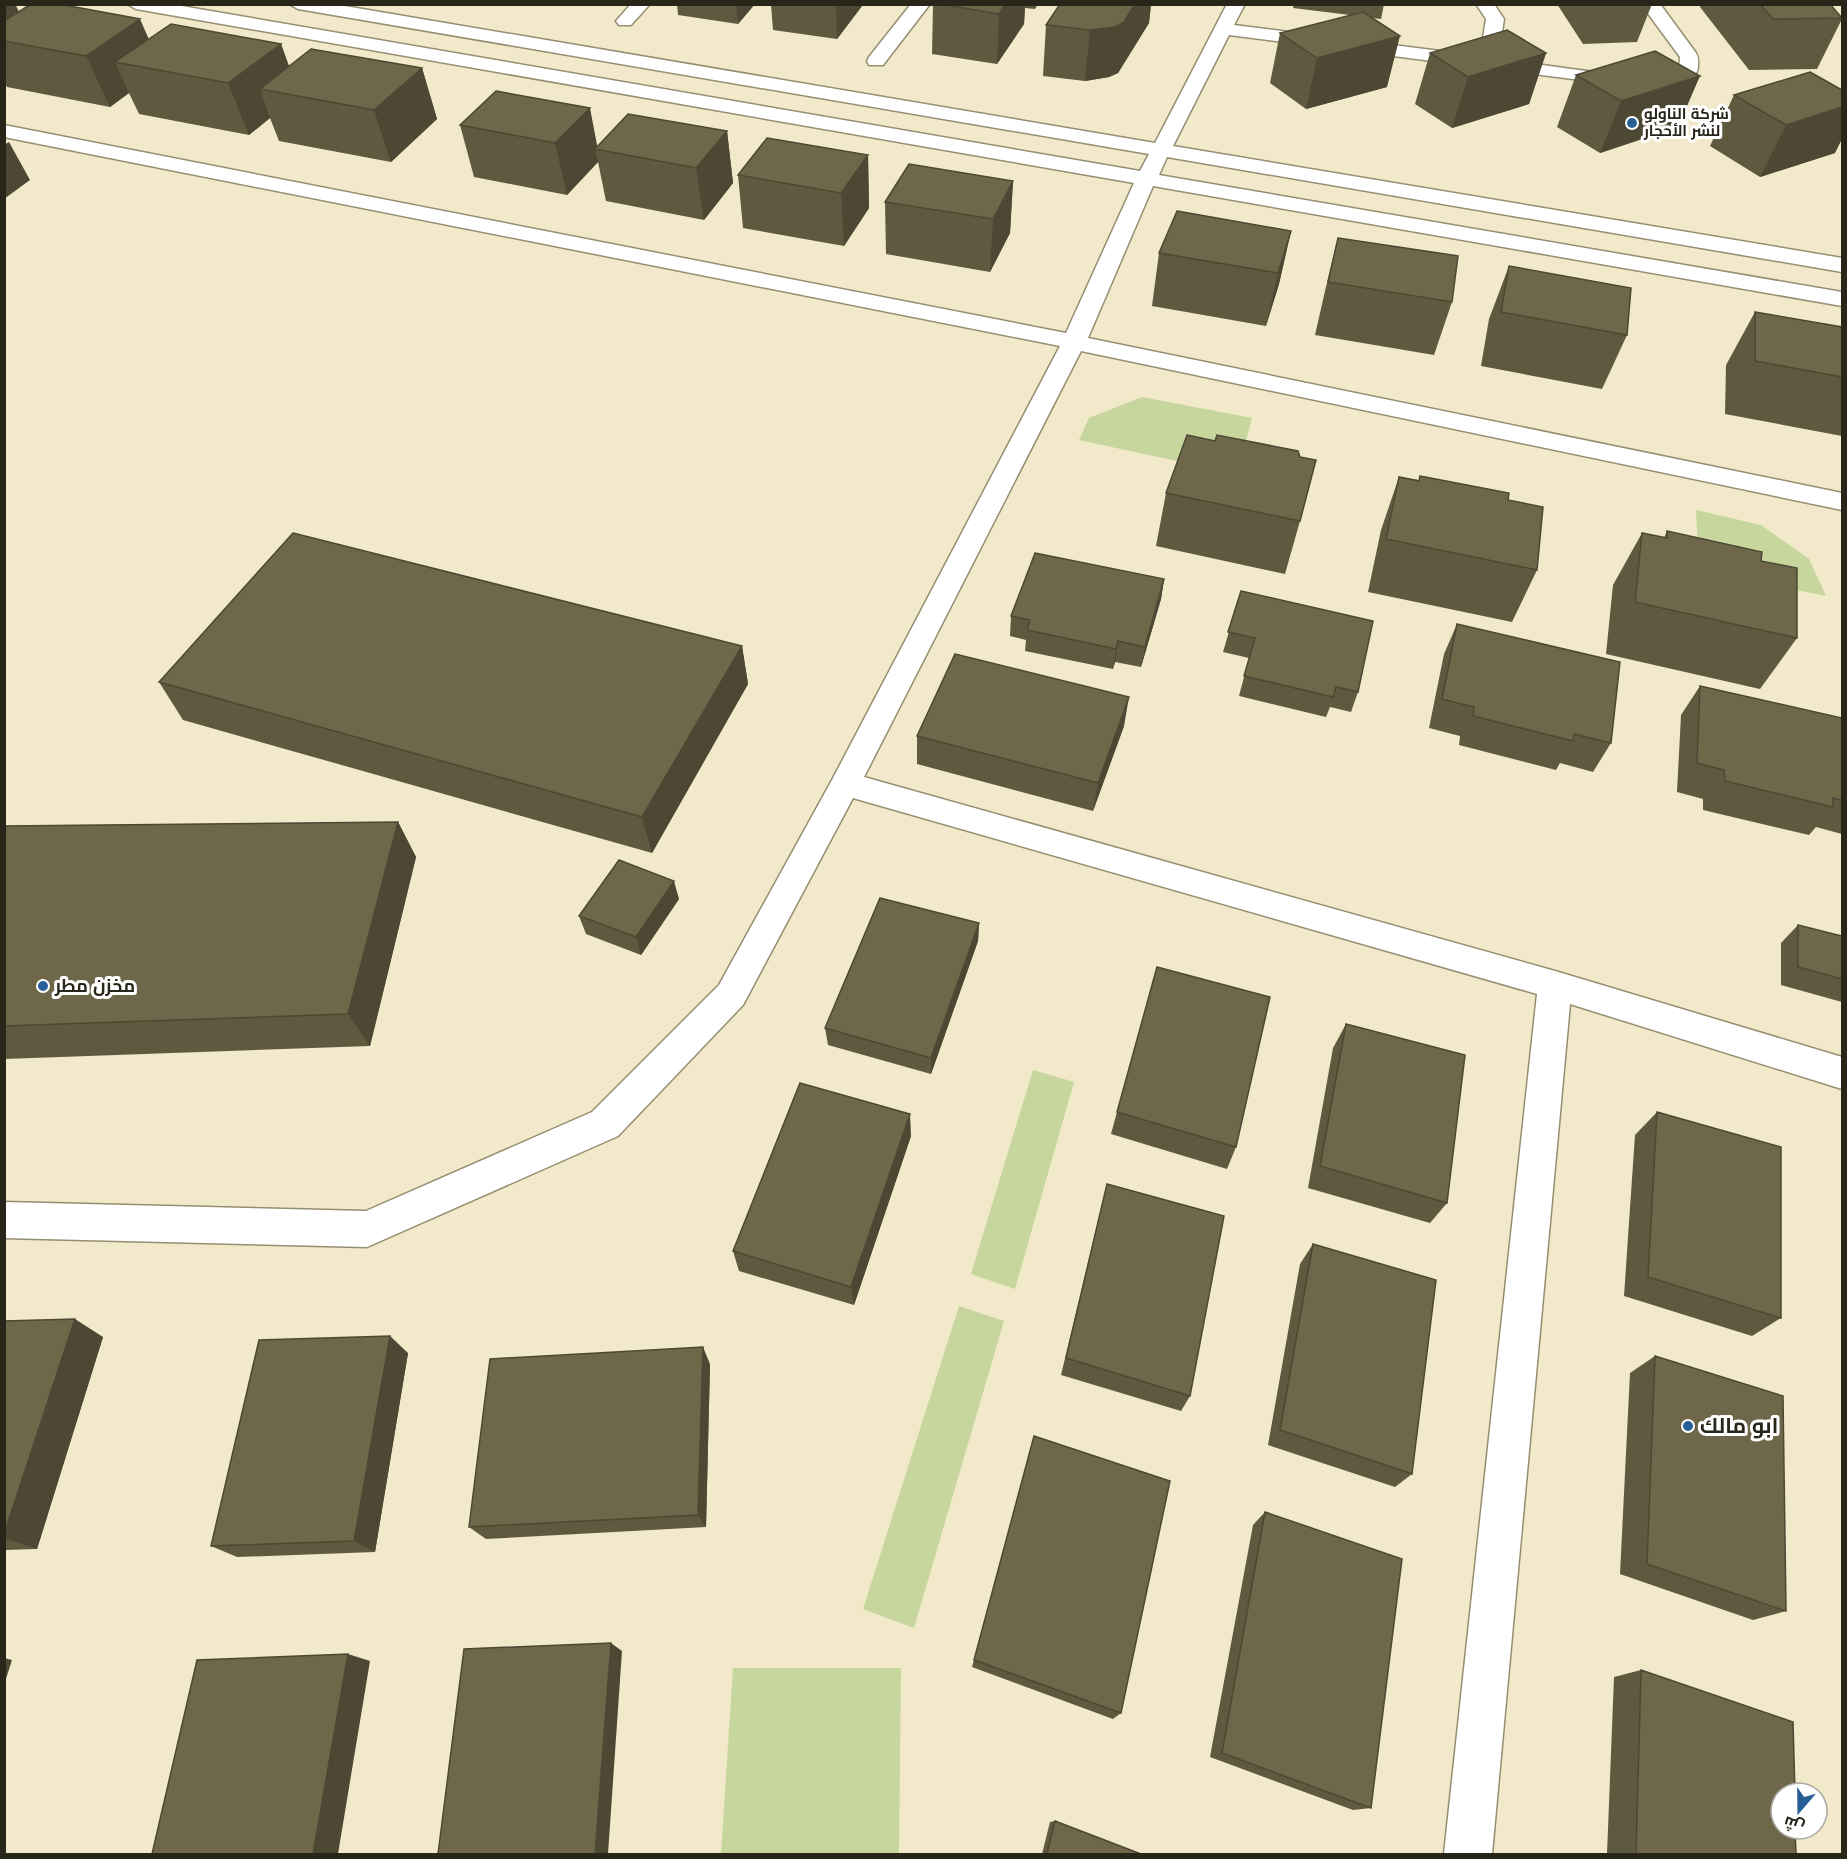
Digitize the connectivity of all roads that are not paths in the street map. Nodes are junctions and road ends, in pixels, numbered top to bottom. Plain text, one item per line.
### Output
1 (136, 4) edge
2 (298, 4) edge
3 (641, 4) edge
4 (921, 4) edge
5 (1236, 4) edge
6 (1485, 4) edge
7 (1650, 4) edge
8 (626, 21) dead end
9 (1224, 29) junction
10 (876, 61) dead end
11 (1488, 62) junction
12 (4, 131) edge
13 (1160, 150) junction
14 (1146, 179) junction
15 (1842, 265) edge
16 (1842, 299) edge
17 (1074, 342) junction
18 (1842, 502) edge
19 (845, 784) junction
20 (1555, 986) junction
21 (1842, 1073) edge
22 (4, 1220) edge
23 (1468, 1854) edge

1 - 14 street
2 - 13 street
3 - 8 street
4 - 10 street
5 - 9 street
6 - 11 street
7 - 11 street
9 - 11 street
9 - 13 street
12 - 17 street
13 - 14 street
13 - 15 street
14 - 16 street
14 - 17 street
17 - 18 street
17 - 19 street
19 - 20 street
19 - 22 street
20 - 21 street
20 - 23 street

